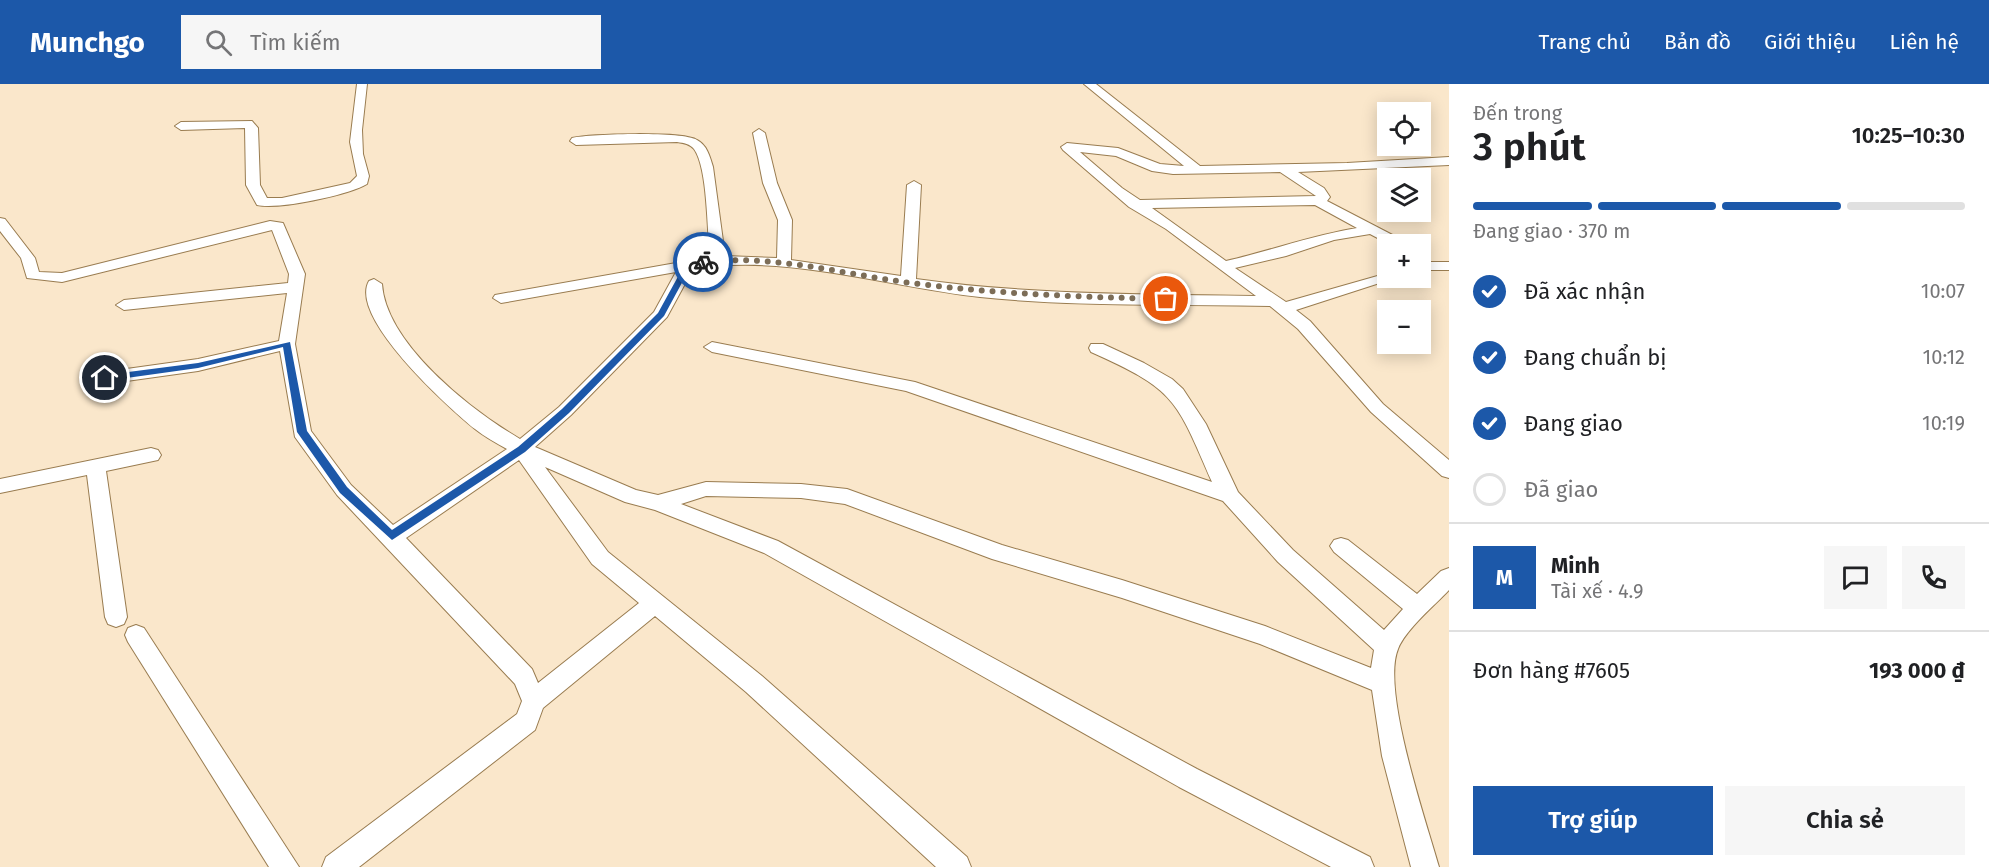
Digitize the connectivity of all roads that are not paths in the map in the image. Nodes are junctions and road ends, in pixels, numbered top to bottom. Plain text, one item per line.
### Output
1 (362, 84) edge
2 (1089, 84) edge
3 (181, 126) dead end
4 (759, 133) dead end
5 (576, 141) dead end
6 (1449, 161) edge
7 (1282, 168) junction
8 (1197, 170) junction
9 (914, 185) dead end
10 (1317, 201) junction
11 (1134, 204) junction
12 (0, 222) edge
13 (1371, 230) junction
14 (1379, 234) edge
15 (718, 260) junction
16 (688, 264) junction
17 (784, 264) junction
18 (1223, 266) junction
19 (1431, 266) edge
20 (1449, 266) edge
21 (1377, 280) edge
22 (908, 283) junction
23 (374, 284) dead end
24 (297, 287) junction
25 (1320, 296) junction
26 (501, 298) dead end
27 (1279, 304) junction
28 (124, 305) dead end
29 (1304, 325) junction
30 (287, 344) junction
31 (712, 347) dead end
32 (1097, 348) dead end
33 (105, 378) dead end
34 (521, 449) junction
35 (152, 454) dead end
36 (96, 467) junction
37 (1449, 471) edge
38 (0, 486) edge
39 (1229, 495) junction
40 (658, 503) junction
41 (392, 536) junction
42 (1341, 546) dead end
43 (1449, 577) edge
44 (654, 603) junction
45 (1418, 608) junction
46 (116, 617) dead end
47 (136, 635) dead end
48 (1386, 646) junction
49 (1384, 684) junction
50 (534, 702) junction
51 (285, 867) edge
52 (336, 867) edge
53 (957, 867) edge
54 (1360, 867) edge
55 (1425, 867) edge

1 - 3 street
2 - 8 street
4 - 17 street
5 - 15 street
6 - 7 street
7 - 8 street
7 - 10 street
8 - 11 street
9 - 22 street
10 - 11 street
10 - 13 street
11 - 18 street
12 - 24 street
13 - 14 street
13 - 18 street
15 - 16 street
15 - 17 street
16 - 26 street
16 - 34 street
17 - 22 street
18 - 27 street
19 - 20 street
21 - 25 street
22 - 27 street
23 - 34 street
24 - 28 street
24 - 30 street
25 - 27 street
25 - 29 street
27 - 29 street
29 - 37 street
30 - 33 street
30 - 41 street
31 - 39 street
32 - 39 street
34 - 40 street
34 - 41 street
34 - 44 street
35 - 36 street
36 - 38 street
36 - 46 street
39 - 48 street
40 - 49 street
40 - 54 street
41 - 50 street
42 - 45 street
43 - 45 street
44 - 50 street
44 - 53 street
45 - 48 street
47 - 51 street
48 - 49 street
49 - 55 street
50 - 52 street

